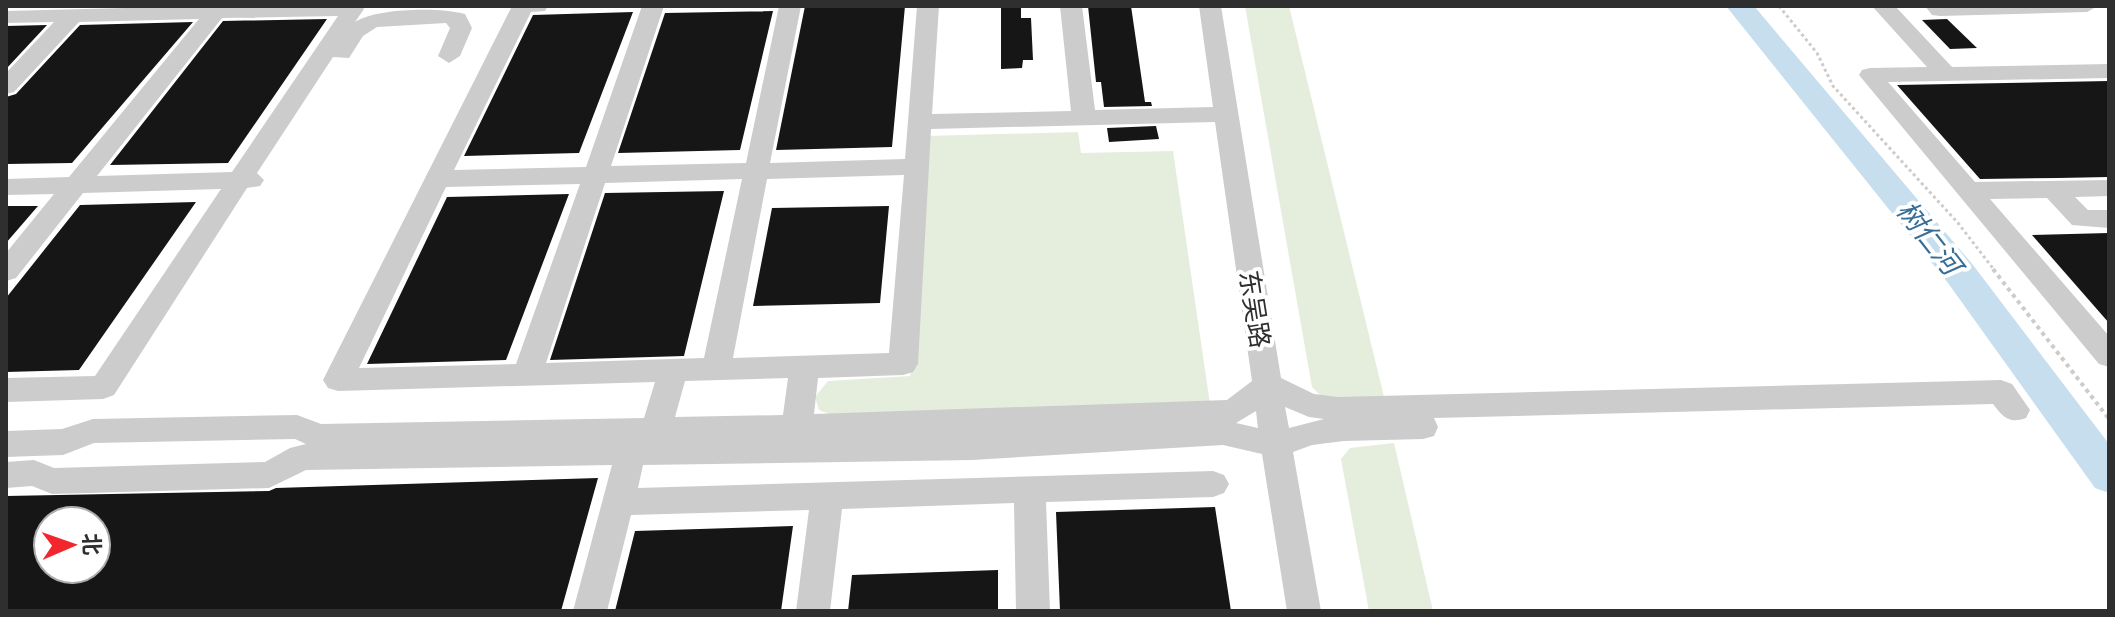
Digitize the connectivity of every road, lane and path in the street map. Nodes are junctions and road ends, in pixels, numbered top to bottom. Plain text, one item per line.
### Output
1 (537, 6) edge
2 (653, 6) edge
3 (790, 6) edge
4 (928, 6) edge
5 (1071, 6) edge
6 (1210, 6) edge
7 (1779, 6) edge
8 (1883, 6) edge
9 (1936, 6) edge
10 (2087, 6) edge
11 (216, 12) junction
12 (73, 15) junction
13 (6, 17) edge
14 (449, 56) dead end
15 (2109, 71) edge
16 (1946, 74) junction
17 (6, 87) edge
18 (1227, 114) junction
19 (1084, 118) junction
20 (920, 122) junction
21 (916, 167) junction
22 (756, 171) junction
23 (595, 175) junction
24 (438, 179) junction
25 (238, 181) junction
26 (75, 185) junction
27 (6, 187) edge
28 (2109, 188) edge
29 (2053, 189) junction
30 (1969, 191) junction
31 (2109, 219) edge
32 (6, 271) edge
33 (2103, 343) edge
34 (804, 367) junction
35 (716, 369) junction
36 (673, 371) junction
37 (527, 375) junction
38 (1267, 385) junction
39 (6, 390) edge
40 (2109, 419) edge
41 (934, 435) junction
42 (796, 438) junction
43 (643, 441) junction
44 (6, 444) edge
45 (1276, 445) junction
46 (6, 475) edge
47 (1213, 484) dead end
48 (1030, 489) junction
49 (932, 493) junction
50 (827, 496) junction
51 (618, 502) junction
52 (590, 611) edge
53 (813, 611) edge
54 (1033, 611) edge
55 (1304, 611) edge

1 - 24 street
2 - 23 street
3 - 22 street
4 - 20 street
5 - 19 street
6 - 18 street, 东吴路
7 - 40 path
8 - 16 street
9 - 10 street
11 - 12 street
11 - 25 street
11 - 26 street
12 - 13 street
12 - 17 street
14 - 25 street
15 - 16 street
16 - 30 street
18 - 19 street
18 - 38 street, 东吴路
19 - 20 street
20 - 21 street
21 - 22 street
21 - 34 street
22 - 23 street
22 - 35 street
23 - 24 street
23 - 37 street
24 - 37 street
25 - 26 street
25 - 39 street
26 - 27 street
26 - 32 street
28 - 29 street
29 - 30 street
29 - 31 street
30 - 33 street
34 - 35 street
34 - 42 street
35 - 36 street
36 - 37 street
36 - 43 street
38 - 41 street
38 - 45 street, 东吴路
38 - 45 street
41 - 42 street
41 - 45 street
41 - 49 street
42 - 43 street
43 - 44 street
43 - 46 street
43 - 51 street
45 - 55 street, 东吴路
47 - 48 street
48 - 49 street
48 - 54 street
49 - 50 street
50 - 51 street
50 - 53 street
51 - 52 street

